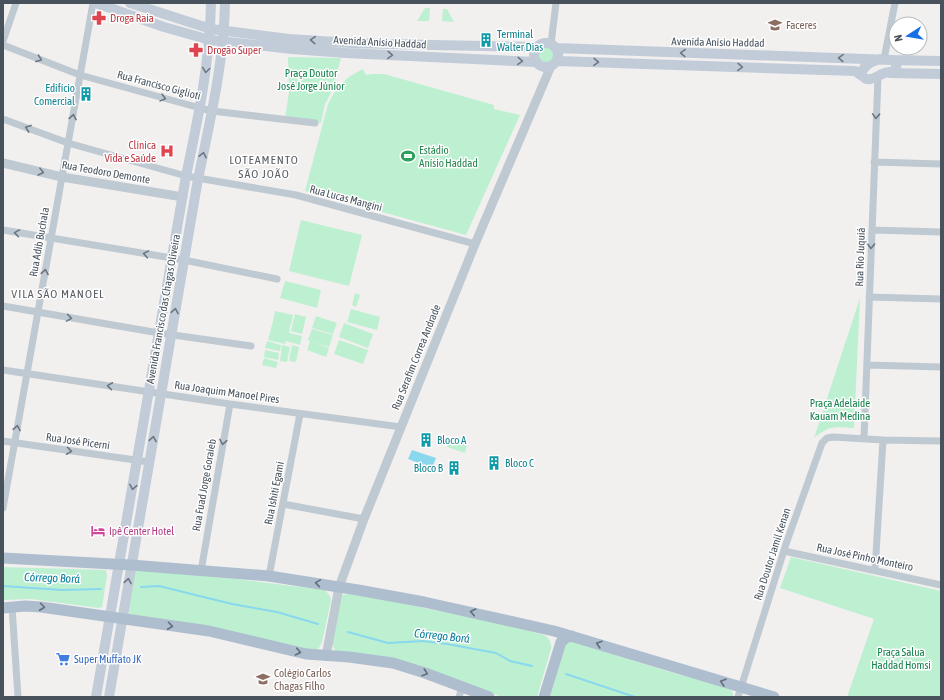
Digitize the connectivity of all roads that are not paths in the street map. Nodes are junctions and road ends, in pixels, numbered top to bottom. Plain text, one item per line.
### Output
1 (16, 3) edge
2 (94, 3) edge
3 (130, 3) edge
4 (211, 3) edge
5 (225, 3) edge
6 (556, 3) edge
7 (895, 3) edge
8 (211, 29) junction
9 (224, 36) junction
10 (210, 40) junction
11 (3, 41) edge
12 (3, 45) edge
13 (554, 46) junction
14 (537, 47) junction
15 (351, 48) junction
16 (706, 54) junction
17 (885, 59) junction
18 (941, 61) edge
19 (547, 66) junction
20 (705, 66) junction
21 (890, 73) junction
22 (941, 74) edge
23 (80, 75) junction
24 (862, 76) junction
25 (878, 77) junction
26 (200, 108) junction
27 (212, 110) junction
28 (3, 119) edge
29 (315, 123) dead end
30 (68, 143) junction
31 (874, 162) junction
32 (3, 163) edge
33 (941, 164) edge
34 (186, 176) junction
35 (62, 177) junction
36 (198, 179) junction
37 (183, 197) junction
38 (3, 230) edge
39 (872, 230) junction
40 (941, 232) edge
41 (51, 238) junction
42 (475, 244) junction
43 (172, 259) junction
44 (184, 260) junction
45 (277, 279) dead end
46 (869, 297) junction
47 (941, 299) edge
48 (3, 306) edge
49 (38, 313) junction
50 (159, 333) junction
51 (171, 334) junction
52 (251, 346) dead end
53 (867, 365) junction
54 (941, 367) edge
55 (3, 370) edge
56 (27, 374) junction
57 (149, 392) junction
58 (161, 393) junction
59 (230, 404) junction
60 (300, 414) junction
61 (401, 427) junction
62 (864, 438) junction
63 (883, 440) junction
64 (3, 441) edge
65 (941, 441) edge
66 (14, 442) junction
67 (137, 461) junction
68 (149, 462) junction
69 (283, 504) junction
70 (3, 508) edge
71 (364, 519) junction
72 (784, 551) junction
73 (3, 558) edge
74 (119, 564) junction
75 (131, 565) junction
76 (201, 570) junction
77 (875, 570) junction
78 (269, 576) junction
79 (941, 585) edge
80 (339, 587) junction
81 (7, 607) edge
82 (110, 618) junction
83 (122, 619) junction
84 (554, 631) junction
85 (572, 636) junction
86 (106, 638) junction
87 (118, 640) junction
88 (560, 642) junction
89 (326, 656) junction
90 (460, 692) edge
91 (740, 692) edge
92 (473, 695) edge
93 (18, 697) edge
94 (96, 697) edge
95 (109, 697) edge
96 (489, 697) edge
97 (544, 697) edge
98 (774, 697) edge

1 - 11 street
2 - 10 main road
2 - 23 street, Rua Adib Buchala
3 - 8 main road
4 - 8 main road, Avenida Francisco das Chagas Oliveira
5 - 9 main road, Avenida Francisco das Chagas Oliveira
6 - 13 street
7 - 17 street
8 - 9 main road
8 - 10 main road, Avenida Francisco das Chagas Oliveira
9 - 10 main road
9 - 15 main road, Avenida Anísio Haddad
9 - 27 main road, Avenida Francisco das Chagas Oliveira
10 -> 26 main road, Avenida Francisco das Chagas Oliveira
12 -> 23 street, Rua Francisco Giglioti
13 - 14 main road
16 -> 13 main road, Avenida Anísio Haddad
13 - 19 main road
14 - 15 main road, Avenida Anísio Haddad
14 - 19 main road
15 -> 19 main road, Avenida Anísio Haddad
17 -> 16 main road, Avenida Anísio Haddad
16 - 20 main road
17 - 18 main road, Avenida Anísio Haddad
17 - 21 main road
17 - 24 main road, Avenida Anísio Haddad
19 -> 20 main road, Avenida Anísio Haddad
19 - 42 street, Rua Serafim Correa Andrade
20 -> 24 main road, Avenida Anísio Haddad
21 - 22 main road, Avenida Anísio Haddad
21 - 25 main road, Avenida Anísio Haddad
23 -> 26 street, Rua Francisco Giglioti
30 -> 23 street, Rua Adib Buchala
24 - 25 main road, Avenida Anísio Haddad
25 -> 31 street, Rua Rio Juquiá
26 - 27 street, Rua Francisco Giglioti
26 - 34 main road, Avenida Francisco das Chagas Oliveira
27 - 29 street, Rua Francisco Giglioti
36 -> 27 main road, Avenida Francisco das Chagas Oliveira
30 -> 28 street, Rua Lucas Mangini
30 - 34 street, Rua Lucas Mangini
30 - 35 street, Rua Adib Buchala
31 - 33 street
31 - 39 street, Rua Rio Juquiá
32 -> 35 street, Rua Teodoro Demonte
34 - 36 street, Rua Lucas Mangini
34 - 37 main road, Avenida Francisco das Chagas Oliveira
35 - 37 street, Rua Teodoro Demonte
35 - 41 street, Rua Adib Buchala
36 - 42 street, Rua Lucas Mangini
36 - 44 main road, Avenida Francisco das Chagas Oliveira
37 - 43 main road, Avenida Francisco das Chagas Oliveira
41 -> 38 street
39 - 40 street
39 -> 46 street, Rua Rio Juquiá
43 -> 41 street
49 -> 41 street, Rua Adib Buchala
42 - 61 street, Rua Serafim Correa Andrade
43 - 44 street
43 - 50 main road, Avenida Francisco das Chagas Oliveira
44 - 45 street
51 -> 44 main road, Avenida Francisco das Chagas Oliveira
46 - 47 street
46 - 53 street, Rua Rio Juquiá
48 - 49 street
49 -> 50 street
49 - 56 street, Rua Adib Buchala
50 - 51 street
50 - 57 main road, Avenida Francisco das Chagas Oliveira
51 - 52 street
51 - 58 main road, Avenida Francisco das Chagas Oliveira
53 - 54 street
53 - 62 street, Rua Rio Juquiá
55 - 56 street, Rua Joaquim Manoel Pires
57 -> 56 street, Rua Joaquim Manoel Pires
66 -> 56 street, Rua Adib Buchala
57 - 58 street, Rua Joaquim Manoel Pires
57 - 67 main road, Avenida Francisco das Chagas Oliveira
58 - 59 street, Rua Joaquim Manoel Pires
68 -> 58 main road, Avenida Francisco das Chagas Oliveira
59 - 60 street, Rua Joaquim Manoel Pires
59 -> 76 street, Rua Fuad Jorge Goraieb
60 - 61 street, Rua Joaquim Manoel Pires
60 - 69 street, Rua Ishiti Egami
61 - 71 street, Rua Serafim Correa Andrade
62 - 63 street
62 - 72 street, Rua Doutor Jamil Kenan
63 - 65 street
63 - 77 street
64 - 66 street, Rua José Picerni
66 -> 67 street, Rua José Picerni
66 - 70 street, Rua Adib Buchala
67 - 68 street, Rua José Picerni
67 -> 74 main road, Avenida Francisco das Chagas Oliveira
68 - 75 main road, Avenida Francisco das Chagas Oliveira
69 - 71 street
69 - 78 street, Rua Ishiti Egami
71 - 80 street, Rua Serafim Correa Andrade
72 - 77 street, Rua José Pinho Monteiro
72 - 91 street, Rua Doutor Jamil Kenan
73 - 74 main road
74 - 75 main road
74 - 82 main road, Avenida Francisco das Chagas Oliveira
75 - 76 main road
83 -> 75 main road, Avenida Francisco das Chagas Oliveira
76 - 78 main road
77 - 79 street, Rua José Pinho Monteiro
80 -> 78 main road
84 -> 80 main road
80 - 89 street, Rua Serafim Correa Andrade
81 -> 82 main road
81 - 93 street
82 - 83 main road
82 - 86 main road, Avenida Francisco das Chagas Oliveira
83 - 87 main road, Avenida Francisco das Chagas Oliveira
83 -> 89 main road
84 - 85 main road
84 - 88 main road
85 - 88 main road
91 -> 85 main road
86 - 87 main road
86 - 94 main road, Avenida Francisco das Chagas Oliveira
87 - 95 main road, Avenida Francisco das Chagas Oliveira
88 - 97 main road
89 -> 90 main road
90 - 92 main road
91 - 98 main road
92 - 96 main road

